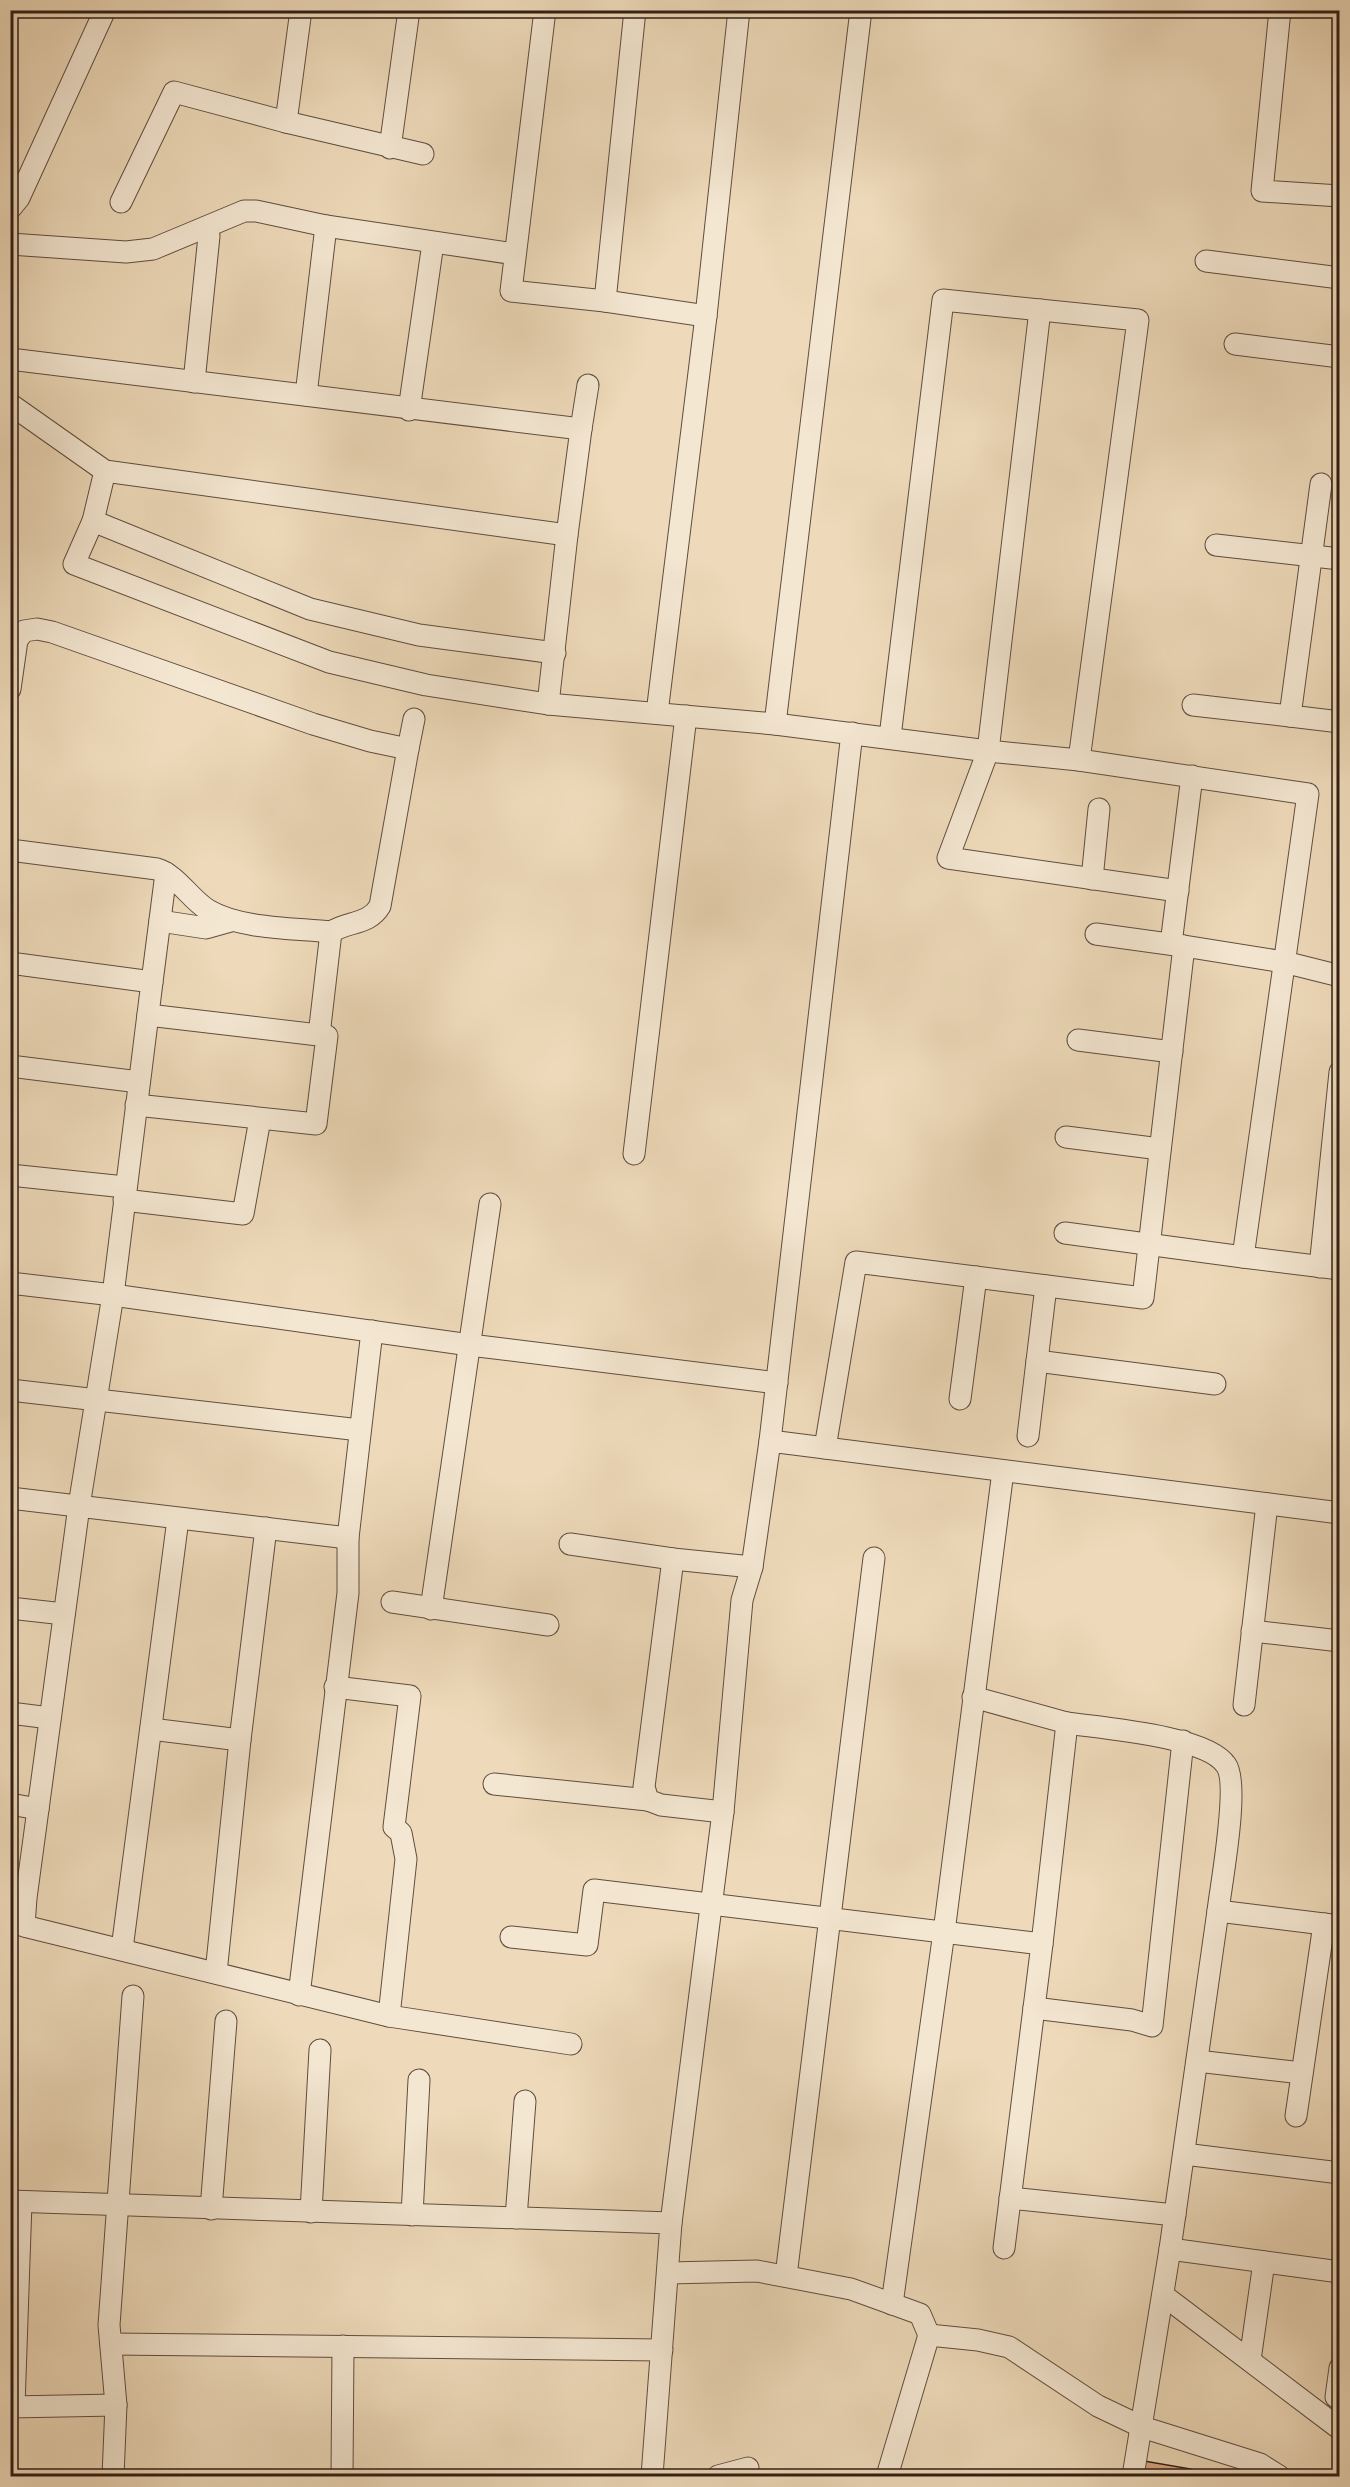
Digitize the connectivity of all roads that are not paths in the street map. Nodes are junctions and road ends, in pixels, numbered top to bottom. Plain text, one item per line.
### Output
1 (105, 10) edge
2 (301, 10) edge
3 (409, 10) edge
4 (545, 10) edge
5 (635, 10) edge
6 (739, 10) edge
7 (861, 10) edge
8 (1280, 10) edge
9 (286, 122) junction
10 (390, 148) junction
11 (423, 154) dead end
12 (1340, 196) edge
13 (121, 202) dead end
14 (10, 209) edge
15 (326, 226) junction
16 (207, 227) junction
17 (433, 243) junction
18 (10, 244) edge
19 (515, 254) junction
20 (1206, 261) dead end
21 (1340, 278) edge
22 (605, 301) junction
23 (1040, 310) junction
24 (706, 316) junction
25 (1234, 344) dead end
26 (1340, 357) edge
27 (10, 359) edge
28 (194, 382) junction
29 (588, 385) dead end
30 (306, 396) junction
31 (10, 404) edge
32 (409, 410) junction
33 (581, 429) junction
34 (105, 471) junction
35 (1321, 484) dead end
36 (93, 521) junction
37 (567, 535) junction
38 (1216, 545) dead end
39 (1311, 556) junction
40 (1340, 559) edge
41 (555, 653) junction
42 (10, 689) edge
43 (548, 704) junction
44 (1193, 705) dead end
45 (657, 713) junction
46 (686, 716) junction
47 (1290, 716) junction
48 (414, 719) dead end
49 (1340, 722) edge
50 (775, 724) junction
51 (852, 733) junction
52 (890, 737) junction
53 (408, 749) junction
54 (988, 751) junction
55 (1079, 760) junction
56 (1192, 776) junction
57 (1099, 809) dead end
58 (10, 850) edge
59 (166, 873) junction
60 (1092, 879) junction
61 (1178, 891) junction
62 (160, 921) junction
63 (231, 921) junction
64 (331, 932) junction
65 (1096, 934) dead end
66 (1178, 945) junction
67 (1284, 962) junction
68 (10, 963) edge
69 (1340, 976) edge
70 (152, 982) junction
71 (148, 1015) junction
72 (319, 1035) junction
73 (1078, 1040) dead end
74 (1172, 1053) junction
75 (10, 1066) edge
76 (1340, 1072) edge
77 (139, 1082) junction
78 (136, 1105) junction
79 (260, 1119) junction
80 (1066, 1137) dead end
81 (1160, 1149) junction
82 (634, 1154) dead end
83 (10, 1175) edge
84 (124, 1194) junction
85 (490, 1204) dead end
86 (1065, 1233) dead end
87 (1149, 1246) junction
88 (1243, 1257) junction
89 (1330, 1268) edge
90 (976, 1277) junction
91 (10, 1283) edge
92 (1046, 1286) junction
93 (113, 1295) junction
94 (372, 1332) junction
95 (470, 1345) junction
96 (1037, 1360) junction
97 (777, 1383) junction
98 (1215, 1384) dead end
99 (10, 1390) edge
100 (960, 1399) dead end
101 (96, 1400) junction
102 (360, 1430) junction
103 (1028, 1436) dead end
104 (770, 1441) junction
105 (825, 1448) junction
106 (1003, 1471) junction
107 (10, 1498) edge
108 (1267, 1504) junction
109 (79, 1506) junction
110 (1340, 1513) edge
111 (178, 1519) junction
112 (266, 1528) junction
113 (348, 1538) junction
114 (570, 1544) dead end
115 (874, 1558) dead end
116 (673, 1559) junction
117 (752, 1567) junction
118 (392, 1602) dead end
119 (10, 1608) edge
120 (431, 1609) junction
121 (64, 1614) junction
122 (548, 1625) dead end
123 (1252, 1632) junction
124 (1340, 1641) edge
125 (335, 1687) junction
126 (973, 1697) junction
127 (1244, 1706) dead end
128 (10, 1713) edge
129 (50, 1718) junction
130 (1068, 1723) junction
131 (152, 1729) junction
132 (240, 1740) junction
133 (1183, 1741) junction
134 (494, 1784) dead end
135 (648, 1800) junction
136 (10, 1804) edge
137 (38, 1809) junction
138 (723, 1812) junction
139 (18, 1896) edge
140 (712, 1904) junction
141 (1218, 1911) junction
142 (830, 1918) junction
143 (1332, 1925) edge
144 (944, 1932) junction
145 (511, 1937) dead end
146 (1041, 1944) junction
147 (122, 1949) junction
148 (216, 1973) junction
149 (299, 1995) junction
150 (134, 1996) dead end
151 (1034, 2008) junction
152 (389, 2016) junction
153 (226, 2020) dead end
154 (571, 2044) dead end
155 (320, 2050) dead end
156 (1197, 2061) junction
157 (1302, 2073) junction
158 (419, 2080) dead end
159 (525, 2101) dead end
160 (1296, 2116) dead end
161 (1184, 2154) junction
162 (1340, 2173) edge
163 (1010, 2198) junction
164 (16, 2201) edge
165 (118, 2206) junction
166 (211, 2209) junction
167 (310, 2212) junction
168 (412, 2215) junction
169 (1175, 2215) junction
170 (516, 2218) junction
171 (671, 2223) junction
172 (1004, 2248) dead end
173 (1170, 2249) junction
174 (1264, 2262) junction
175 (1340, 2272) edge
176 (668, 2273) junction
177 (786, 2277) junction
178 (1163, 2295) junction
179 (892, 2304) junction
180 (929, 2334) junction
181 (111, 2344) junction
182 (343, 2346) junction
183 (662, 2350) junction
184 (1250, 2360) junction
185 (1340, 2368) edge
186 (1340, 2397) edge
187 (116, 2405) junction
188 (12, 2407) edge
189 (1142, 2427) junction
190 (1340, 2429) edge
191 (748, 2468) dead end
192 (113, 2476) edge
193 (342, 2476) edge
194 (652, 2476) edge
195 (718, 2476) edge
196 (887, 2476) edge
197 (1133, 2476) edge
198 (1278, 2476) edge

1 - 14 street
2 - 9 street
3 - 10 street
4 - 19 street
5 - 22 street
6 - 24 street
7 - 50 street
8 - 12 street
9 - 10 street
9 - 13 street
10 - 11 street
15 - 16 street
15 - 17 street
15 - 30 street
16 - 18 street
16 - 28 street
17 - 19 street
17 - 32 street
19 - 22 street
20 - 21 street
22 - 24 street
23 - 52 street
23 - 54 street
23 - 55 street
24 - 45 street
25 - 26 street
27 - 28 street
28 - 30 street
29 - 33 street
30 - 32 street
31 - 34 street
32 - 33 street
33 - 37 street
34 - 36 street
34 - 37 street
35 - 39 street
36 - 41 street
36 - 43 street
37 - 41 street
38 - 39 street
39 - 40 street
39 - 47 street
41 - 43 street
42 - 53 street
43 - 45 street
44 - 47 street
45 - 46 street
46 - 50 street
46 - 82 street
47 - 49 street
48 - 53 street
50 - 51 street
51 - 52 street
51 - 97 street
52 - 54 street
53 - 64 street
54 - 55 street
54 - 60 street
55 - 56 street
56 - 61 street
56 - 67 street
57 - 60 street
58 - 59 street
59 - 62 street
59 - 63 street
60 - 61 street
61 - 66 street
62 - 63 street
62 - 70 street
63 - 64 street
64 - 72 street
65 - 66 street
66 - 67 street
66 - 74 street
67 - 69 street
67 - 88 street
68 - 70 street
70 - 71 street
71 - 72 street
71 - 77 street
72 - 79 street
73 - 74 street
74 - 81 street
75 - 77 street
76 - 89 street
77 - 78 street
78 - 79 street
78 - 84 street
79 - 84 street
80 - 81 street
81 - 87 street
83 - 84 street
84 - 93 street
85 - 95 street
86 - 87 street
87 - 88 street
87 - 92 street
88 - 89 street
90 - 92 street
90 - 100 street
90 - 105 street
91 - 93 street
92 - 96 street
93 - 94 street
93 - 101 street
94 - 95 street
94 - 102 street
95 - 97 street
95 - 120 street
96 - 98 street
96 - 103 street
97 - 104 street
99 - 101 street
101 - 102 street
101 - 109 street
102 - 113 street
104 - 105 street
104 - 117 street
105 - 106 street
106 - 108 street
106 - 126 street
107 - 109 street
108 - 110 street
108 - 123 street
109 - 111 street
109 - 121 street
111 - 112 street
111 - 131 street
112 - 113 street
112 - 132 street
113 - 125 street
114 - 116 street
115 - 142 street
116 - 117 street
116 - 135 street
117 - 138 street
118 - 120 street
119 - 121 street
120 - 122 street
121 - 129 street
123 - 124 street
123 - 127 street
125 - 149 street
125 - 152 street
126 - 130 street
126 - 144 street
128 - 129 street
129 - 137 street
130 - 133 street
130 - 146 street
131 - 132 street
131 - 147 street
132 - 148 street
133 - 141 street
133 - 151 street
134 - 135 street
135 - 138 street
136 - 137 street
137 - 139 street
138 - 140 street
139 - 147 street
140 - 142 street
140 - 145 street
140 - 171 street
141 - 143 street
141 - 156 street
142 - 144 street
142 - 177 street
143 - 157 street
144 - 146 street
144 - 179 street
146 - 151 street
147 - 148 street
148 - 149 street
149 - 152 street
150 - 165 street
151 - 163 street
152 - 154 street
153 - 166 street
155 - 167 street
156 - 157 street
156 - 161 street
157 - 160 street
158 - 168 street
159 - 170 street
161 - 162 street
161 - 169 street
163 - 169 street
163 - 172 street
164 - 165 street
164 - 188 street
165 - 166 street
165 - 181 street
166 - 167 street
167 - 168 street
168 - 170 street
169 - 173 street
170 - 171 street
171 - 176 street
173 - 174 street
173 - 178 street
174 - 175 street
174 - 184 street
176 - 177 street
176 - 183 street
177 - 179 street
178 - 184 street
178 - 189 street
179 - 180 street
180 - 189 street
180 - 196 street
181 - 182 street
181 - 187 street
182 - 183 street
182 - 193 street
183 - 194 street
184 - 190 street
185 - 186 street
187 - 188 street
187 - 192 street
189 - 197 street
189 - 198 street
191 - 195 street

